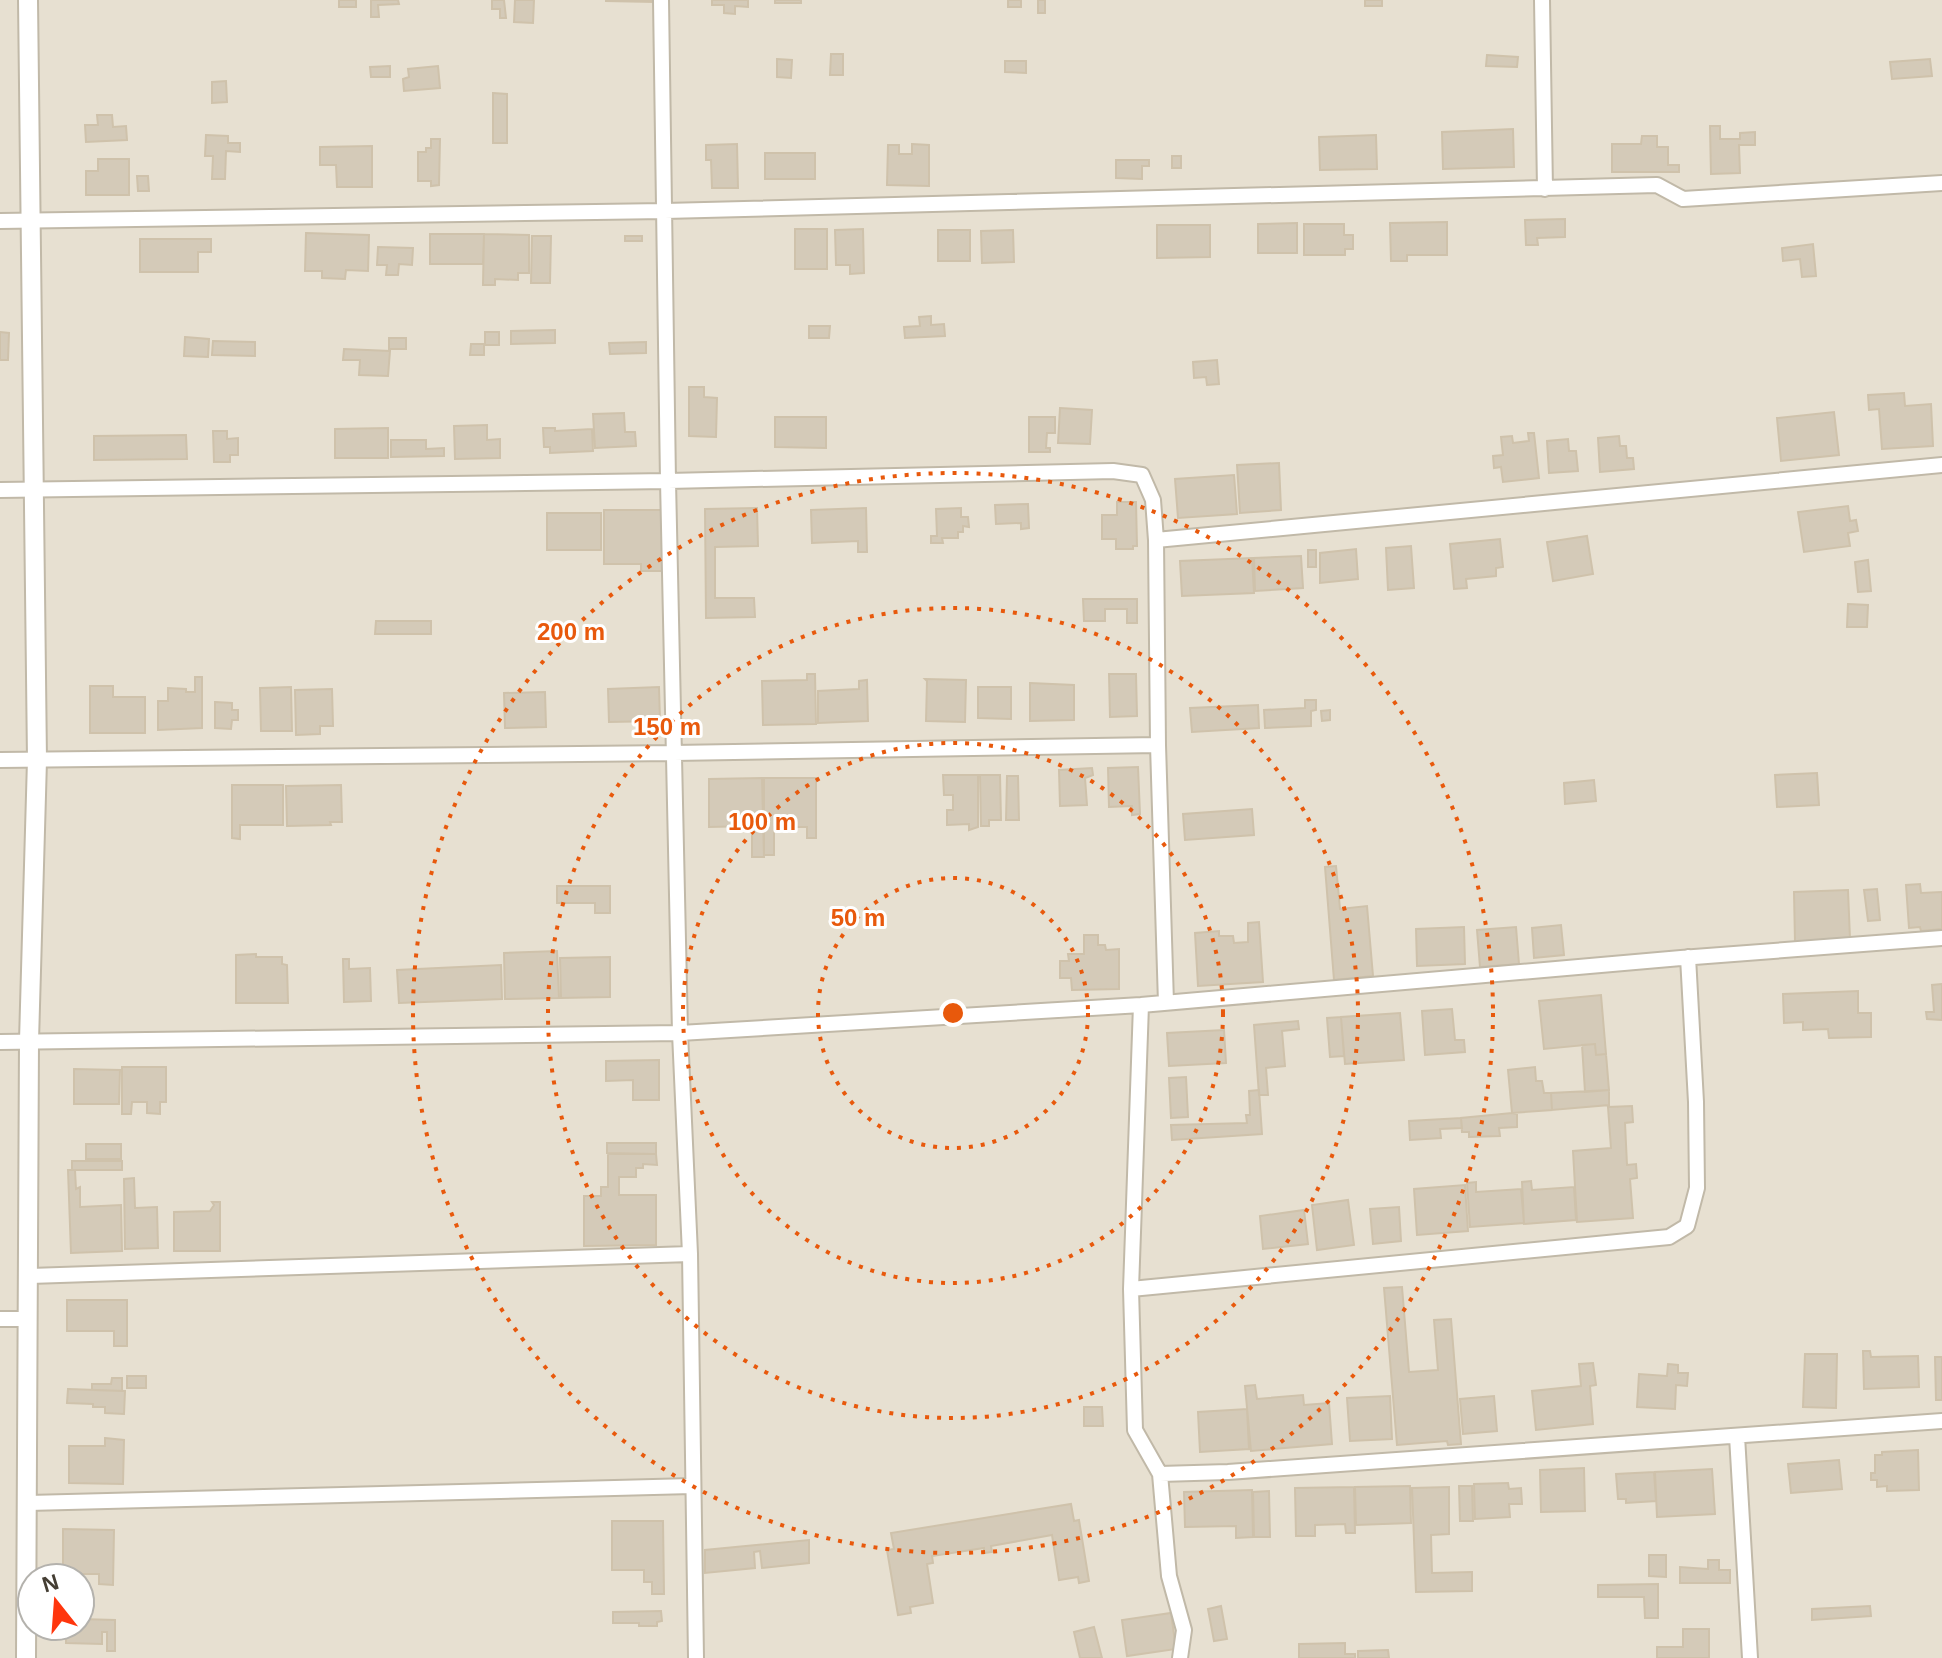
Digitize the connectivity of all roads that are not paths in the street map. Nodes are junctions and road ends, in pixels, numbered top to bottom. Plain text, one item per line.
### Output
1 (28, 0) edge
2 (661, 0) edge
3 (1542, 0) edge
4 (1942, 183) edge
5 (1545, 189) junction
6 (665, 211) junction
7 (31, 220) junction
8 (0, 221) edge
9 (1942, 465) edge
10 (668, 481) junction
11 (35, 489) junction
12 (0, 490) edge
13 (1156, 540) junction
14 (1158, 745) junction
15 (674, 753) junction
16 (0, 760) edge
17 (37, 760) junction
18 (1942, 938) edge
19 (1688, 957) junction
20 (1166, 1003) junction
21 (1141, 1005) junction
22 (680, 1033) junction
23 (29, 1041) junction
24 (0, 1042) edge
25 (690, 1254) junction
26 (30, 1276) junction
27 (1131, 1289) junction
28 (0, 1319) edge
29 (28, 1319) junction
30 (1942, 1421) edge
31 (1737, 1436) junction
32 (1160, 1474) junction
33 (692, 1486) junction
34 (28, 1503) junction
35 (26, 1658) edge
36 (696, 1658) edge
37 (1180, 1658) edge
38 (1750, 1658) edge

1 - 7 street
2 - 6 street
3 - 5 street
4 - 5 street
5 - 6 street
6 - 7 street
6 - 10 street
7 - 8 street
7 - 11 street
9 - 13 street
10 - 11 street
10 - 13 street
10 - 15 street
11 - 12 street
11 - 17 street
13 - 14 street
14 - 15 street
14 - 20 street
15 - 17 street
15 - 22 street
16 - 17 street
17 - 23 street
18 - 19 street
19 - 20 street
19 - 27 street
20 - 21 street
21 - 22 street
21 - 27 street
22 - 23 street
22 - 25 street
23 - 24 street
23 - 26 street
25 - 26 street
25 - 33 street
26 - 29 street
27 - 32 street
28 - 29 street
29 - 34 street
30 - 31 street
31 - 32 street
31 - 38 street
32 - 37 street
33 - 34 street
33 - 36 street
34 - 35 street

